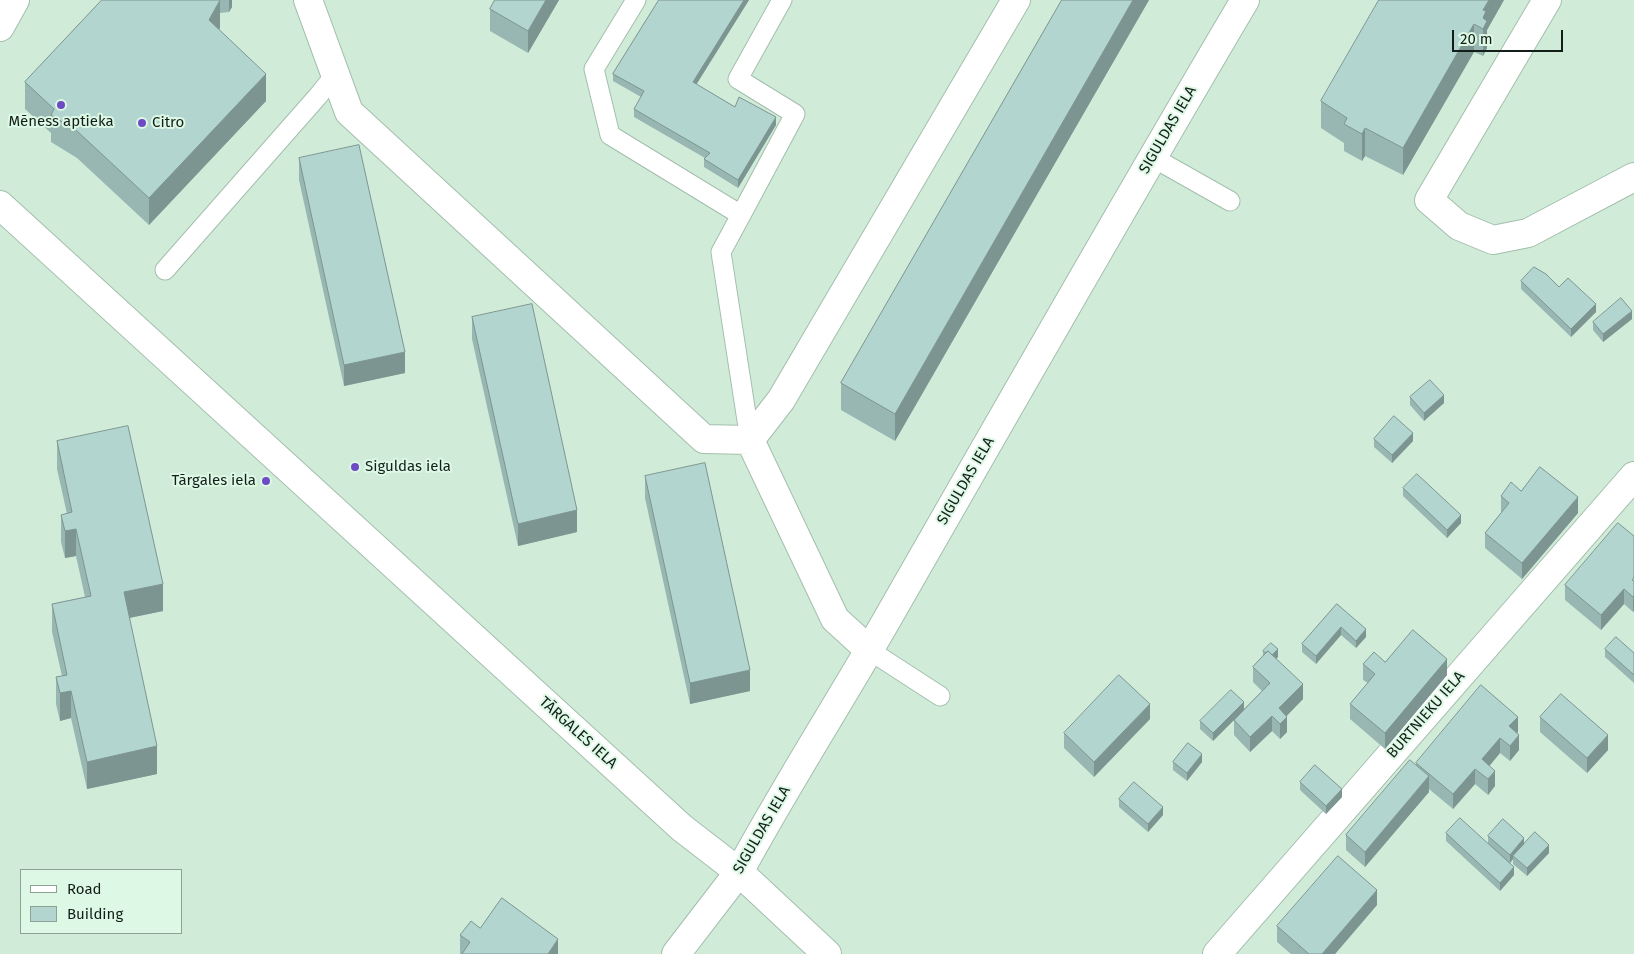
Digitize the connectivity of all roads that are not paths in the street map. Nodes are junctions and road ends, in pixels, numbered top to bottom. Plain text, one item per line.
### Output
1 (15, 0) edge
2 (308, 0) edge
3 (636, 0) edge
4 (782, 0) edge
5 (1016, 0) edge
6 (1245, 0) edge
7 (1547, 0) edge
8 (0, 27) edge
9 (335, 75) junction
10 (1152, 157) junction
11 (1634, 177) edge
12 (1230, 201) dead end
13 (0, 205) edge
14 (741, 215) junction
15 (165, 270) dead end
16 (750, 440) junction
17 (1634, 476) edge
18 (869, 650) junction
19 (940, 696) dead end
20 (739, 872) junction
21 (676, 954) edge
22 (827, 954) edge
23 (1218, 954) edge

1 - 8 street
2 - 9 street
3 - 14 lane
4 - 14 lane
5 - 16 street
6 - 10 street, SIGULDAS IELA
7 - 11 street
9 - 15 lane
9 - 16 street
10 - 12 lane
10 - 18 street, SIGULDAS IELA
13 - 20 street, TĀRGALES IELA
14 - 16 lane
16 - 18 street
17 - 23 street, BURTNIEKU IELA
18 - 19 lane
18 - 20 street, SIGULDAS IELA
20 - 21 street, SIGULDAS IELA
20 - 22 street, TĀRGALES IELA

